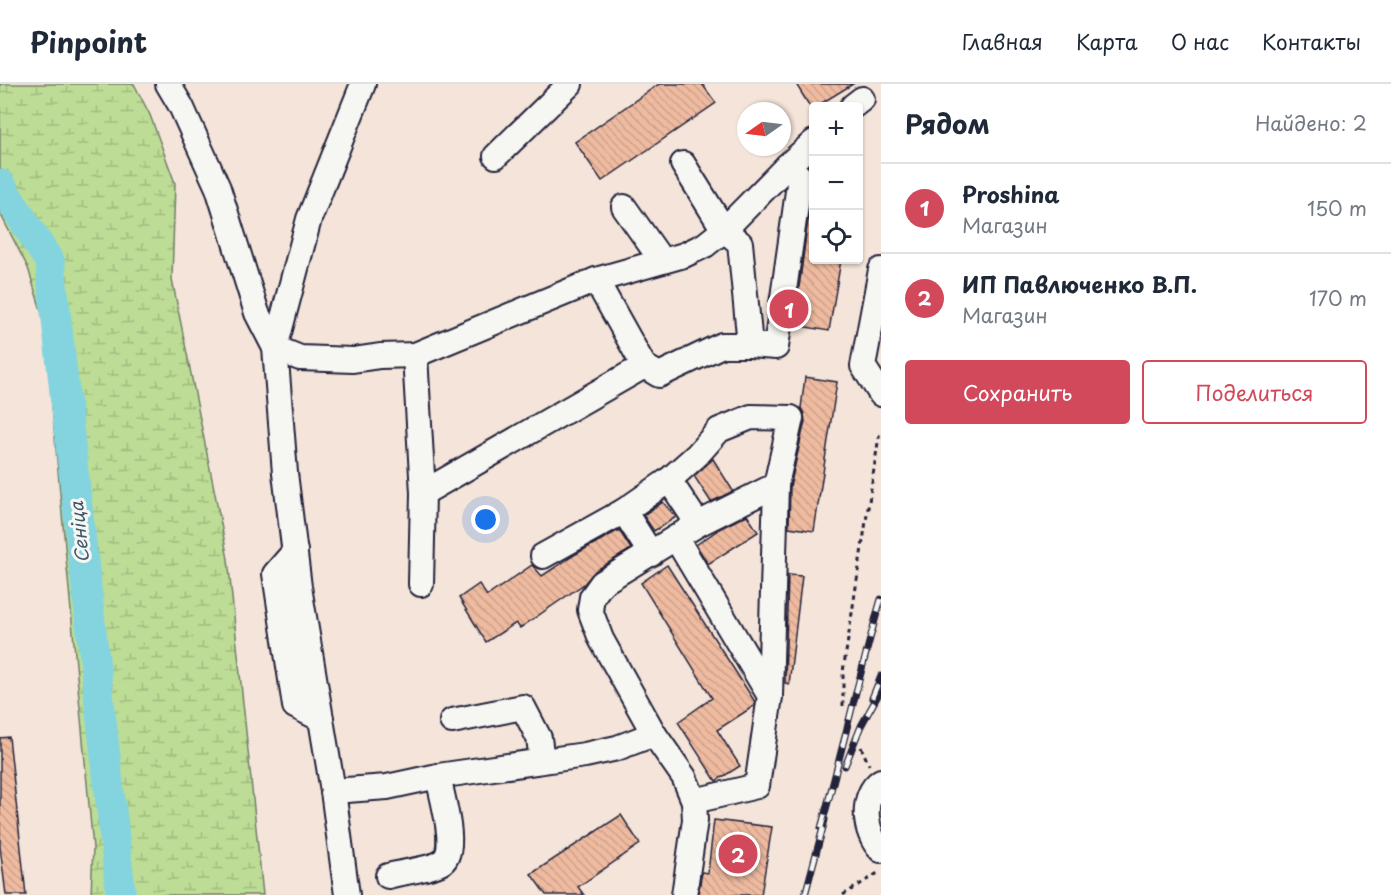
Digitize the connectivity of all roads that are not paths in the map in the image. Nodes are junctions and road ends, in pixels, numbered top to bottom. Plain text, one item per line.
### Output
1 (168, 84) edge
2 (363, 84) edge
3 (570, 84) edge
4 (809, 146) edge
5 (496, 156) dead end
6 (683, 164) dead end
7 (787, 166) junction
8 (624, 207) dead end
9 (724, 230) junction
10 (662, 261) junction
11 (881, 270) edge
12 (596, 280) junction
13 (750, 345) junction
14 (275, 348) junction
15 (415, 355) junction
16 (644, 366) junction
17 (881, 394) edge
18 (669, 480) junction
19 (776, 485) junction
20 (423, 493) junction
21 (624, 511) junction
22 (698, 524) junction
23 (676, 538) junction
24 (651, 554) junction
25 (543, 556) dead end
26 (421, 584) dead end
27 (770, 696) junction
28 (452, 721) dead end
29 (654, 734) junction
30 (543, 760) junction
31 (438, 776) junction
32 (881, 780) edge
33 (333, 791) junction
34 (694, 801) junction
35 (881, 850) edge
36 (387, 876) dead end
37 (347, 895) edge
38 (684, 895) edge

1 - 14 lane
2 - 14 lane
3 - 5 lane
4 - 7 lane
6 - 9 lane
7 - 9 lane
7 - 13 lane
8 - 10 lane
9 - 10 lane
9 - 13 lane
10 - 12 lane
11 - 17 lane
12 - 15 lane
12 - 16 lane
13 - 16 lane
14 - 15 lane
14 - 33 lane
15 - 20 lane
16 - 20 lane
18 - 19 lane
18 - 21 lane
18 - 22 lane
19 - 22 lane
19 - 27 lane
20 - 26 lane
21 - 24 lane
21 - 25 lane
22 - 23 lane
23 - 24 lane
23 - 27 lane
24 - 29 lane
27 - 34 lane
28 - 30 lane
29 - 30 lane
29 - 34 lane
30 - 31 lane
31 - 33 lane
31 - 36 lane
32 - 35 lane
33 - 37 lane
34 - 38 lane

